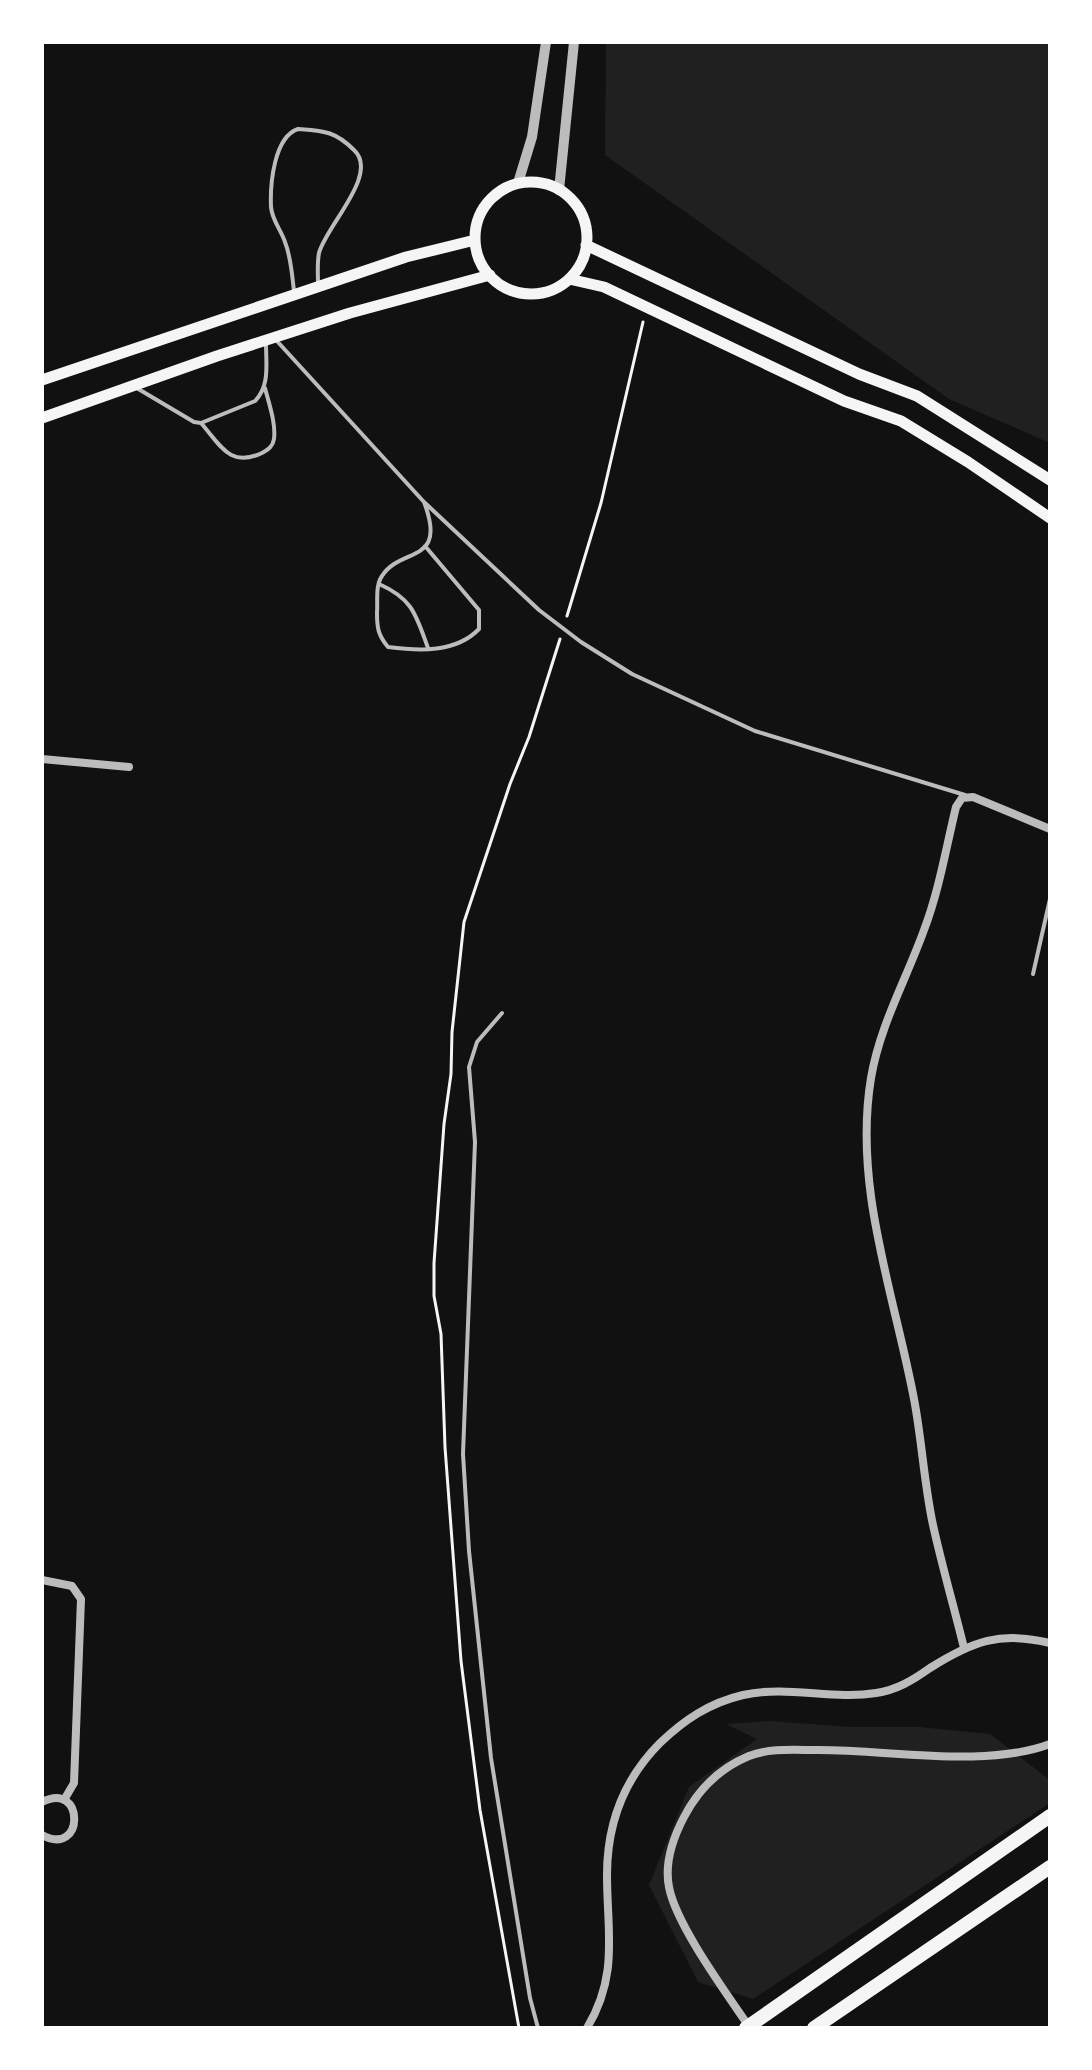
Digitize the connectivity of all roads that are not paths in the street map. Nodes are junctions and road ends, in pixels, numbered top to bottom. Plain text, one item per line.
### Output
1 (546, 42) edge
2 (574, 42) edge
3 (518, 183) junction
4 (559, 190) junction
5 (475, 240) junction
6 (586, 245) junction
7 (490, 275) junction
8 (569, 279) junction
9 (318, 287) junction
10 (295, 294) junction
11 (270, 340) junction
12 (42, 380) edge
13 (133, 386) junction
14 (265, 388) junction
15 (42, 418) edge
16 (201, 423) junction
17 (1050, 480) edge
18 (424, 502) junction
19 (1050, 518) edge
20 (425, 546) junction
21 (378, 583) junction
22 (428, 648) junction
23 (42, 759) edge
24 (129, 767) dead end
25 (973, 797) junction
26 (1050, 829) edge
27 (1050, 899) edge
28 (1033, 974) dead end
29 (502, 1013) dead end
30 (42, 1580) edge
31 (1050, 1643) edge
32 (964, 1648) junction
33 (1050, 1744) edge
34 (64, 1800) junction
35 (42, 1802) edge
36 (1050, 1816) edge
37 (42, 1835) edge
38 (1050, 1867) edge
39 (538, 2028) edge
40 (587, 2028) edge
41 (748, 2028) edge
42 (814, 2028) edge

1 - 3 street
2 - 4 street
3 - 4 main road
3 - 5 main road
4 - 6 main road
5 - 7 main road
5 - 9 main road
6 - 8 main road
6 - 17 main road
7 - 8 main road
7 - 11 main road
8 - 19 main road
9 - 10 main road
9 - 10 lane
10 - 12 main road
11 - 13 main road
11 - 14 lane
11 - 18 lane
13 - 15 main road
13 - 16 lane
14 - 16 lane
14 - 16 lane
18 - 20 lane
18 - 25 lane
20 - 21 lane
20 - 22 lane
21 - 22 lane
21 - 22 lane
23 - 24 street
25 - 26 street
25 - 32 street
27 - 28 lane
29 - 39 lane
30 - 34 street
31 - 32 street
32 - 40 street
33 - 41 street
34 - 35 street
34 - 37 street
36 - 41 highway
38 - 42 highway

